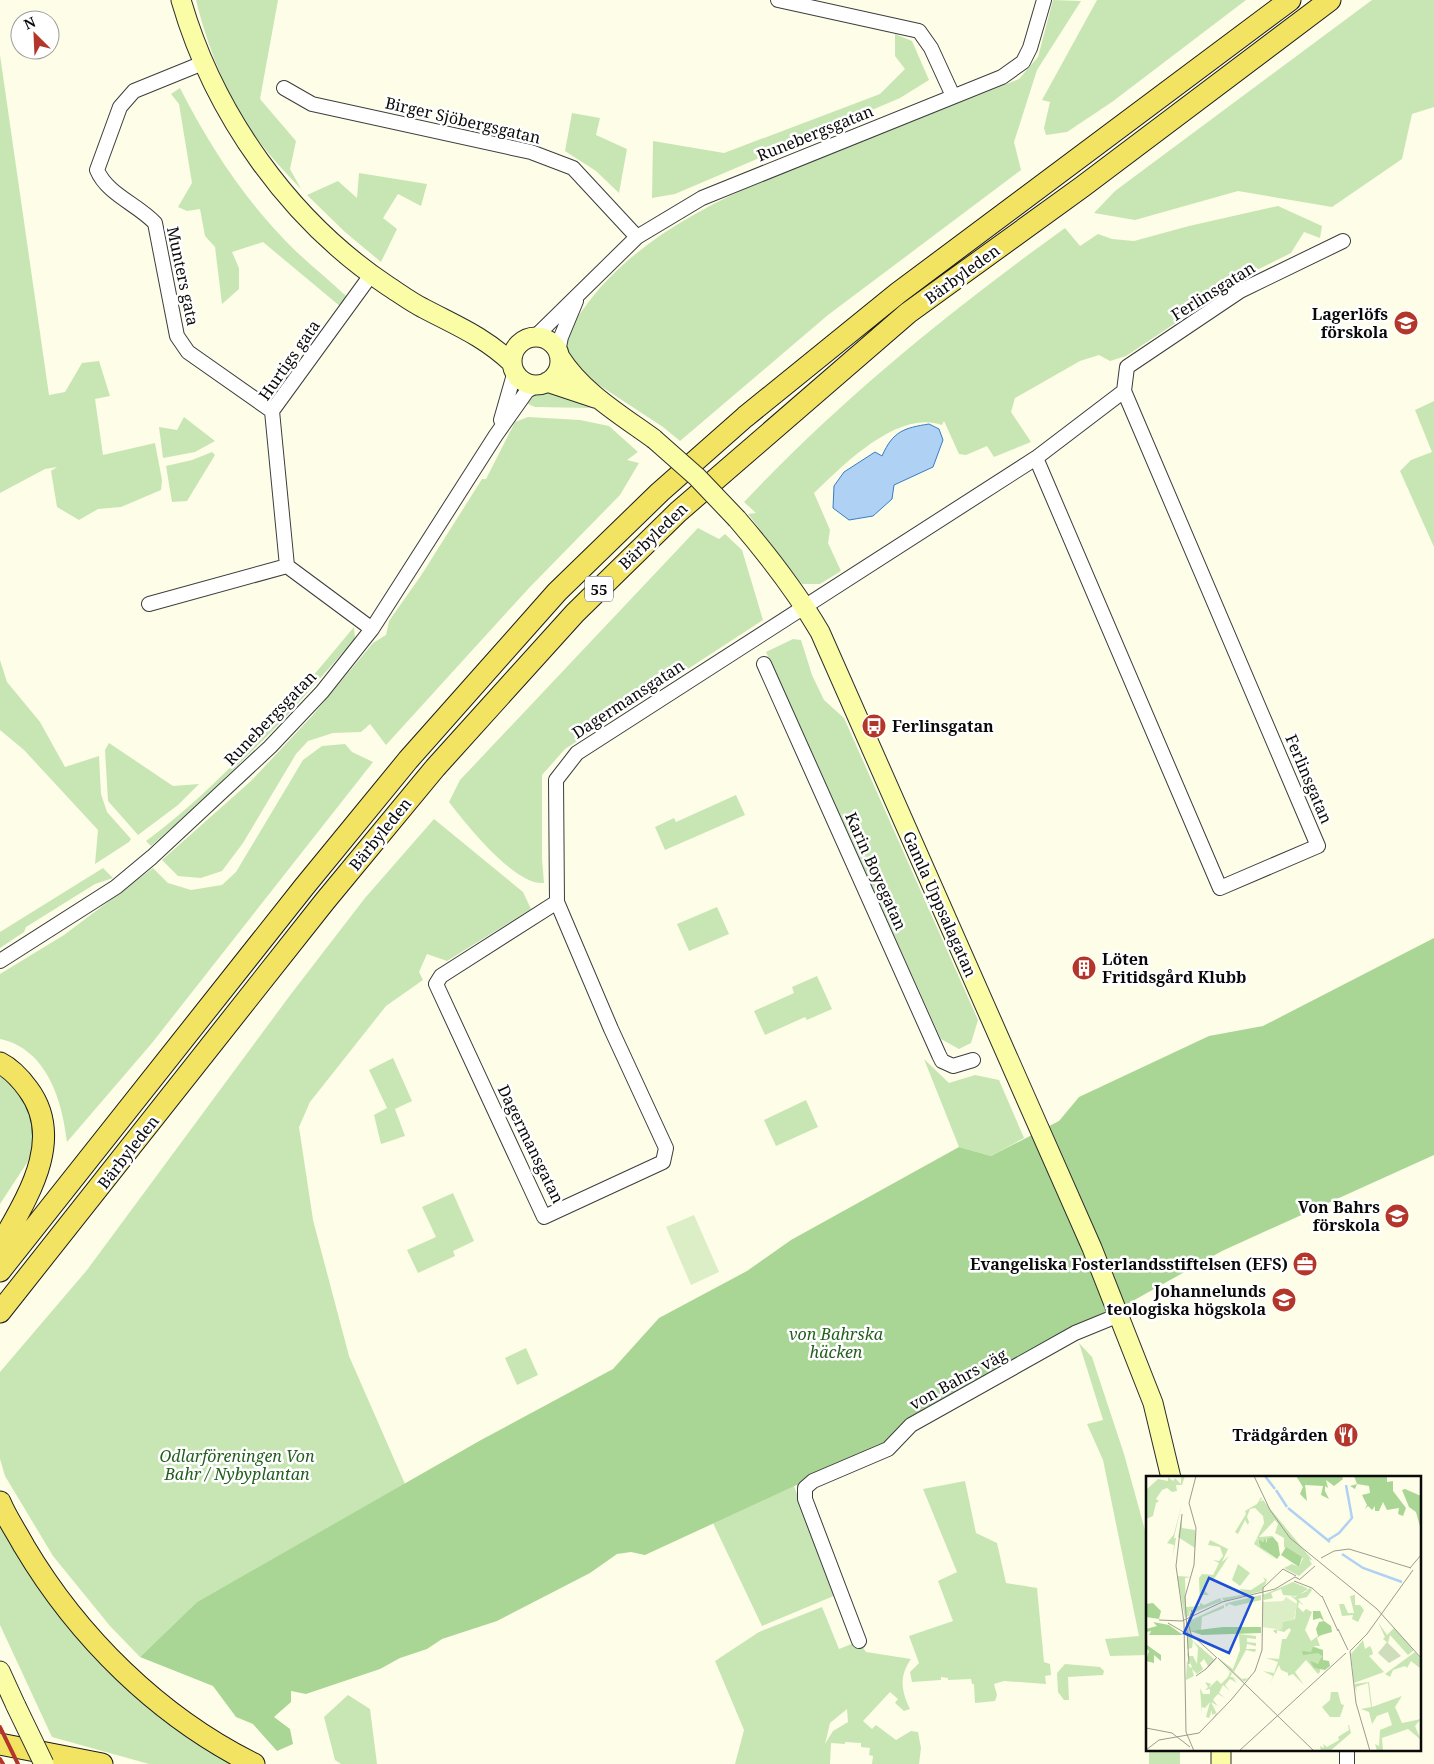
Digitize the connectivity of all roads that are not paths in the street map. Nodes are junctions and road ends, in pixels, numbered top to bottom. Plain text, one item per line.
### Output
1 (181, 0) edge
2 (778, 0) edge
3 (1044, 0) edge
4 (1290, 0) edge
5 (1330, 0) edge
6 (203, 63) junction
7 (284, 88) dead end
8 (953, 96) junction
9 (637, 238) junction
10 (1343, 241) dead end
11 (372, 275) junction
12 (580, 293) junction
13 (472, 332) junction
14 (528, 340) junction
15 (559, 355) junction
16 (514, 367) junction
17 (542, 383) junction
18 (1124, 391) junction
19 (601, 400) junction
20 (272, 411) junction
21 (496, 435) junction
22 (1036, 458) junction
23 (287, 566) junction
24 (149, 604) dead end
25 (805, 606) junction
26 (372, 629) junction
27 (764, 664) dead end
28 (557, 902) junction
29 (0, 961) edge
30 (974, 1060) dead end
31 (0, 1063) edge
32 (0, 1246) edge
33 (0, 1271) edge
34 (0, 1312) edge
35 (1119, 1314) junction
36 (1171, 1476) edge
37 (0, 1502) edge
38 (859, 1641) dead end
39 (0, 1671) edge
40 (0, 1744) edge
41 (44, 1764) edge
42 (102, 1764) edge
43 (254, 1764) edge

1 - 6 street
2 - 8 street
3 - 8 street, Runebergsgatan
4 - 33 main road, Bärbyleden / 55
5 - 34 main road, Bärbyleden / 55
6 - 11 street
6 - 20 street, Munters gata
7 - 9 street, Birger Sjöbergsgatan
8 - 9 street, Runebergsgatan
9 - 12 street, Runebergsgatan
10 - 18 street, Ferlinsgatan
11 - 13 street
11 - 20 street, Hurtigs gata
12 - 14 street, Runebergsgatan
12 - 15 street, Runebergsgatan
13 - 14 street
13 - 16 street
14 - 15 street
14 - 16 street
15 - 17 street
15 - 19 street, Gamla Uppsalagatan
16 - 17 street
16 - 21 street, Runebergsgatan
17 - 19 street, Gamla Uppsalagatan
17 - 21 street, Runebergsgatan
18 - 22 street
18 - 22 street, Ferlinsgatan
19 - 25 street, Gamla Uppsalagatan, bridge
20 - 23 street, Hurtigs gata
21 - 26 street, Runebergsgatan
22 - 25 street
23 - 24 street
23 - 26 street
25 - 28 street, Dagermansgatan
25 - 35 street, Gamla Uppsalagatan
26 - 29 street, Runebergsgatan
27 - 30 street, Karin Boyegatan
28 - 28 street, Dagermansgatan
31 - 32 main road
35 - 36 street, Gamla Uppsalagatan
35 - 38 street, von Bahrs väg
37 - 43 main road
39 - 41 street, bridge
40 - 42 main road

